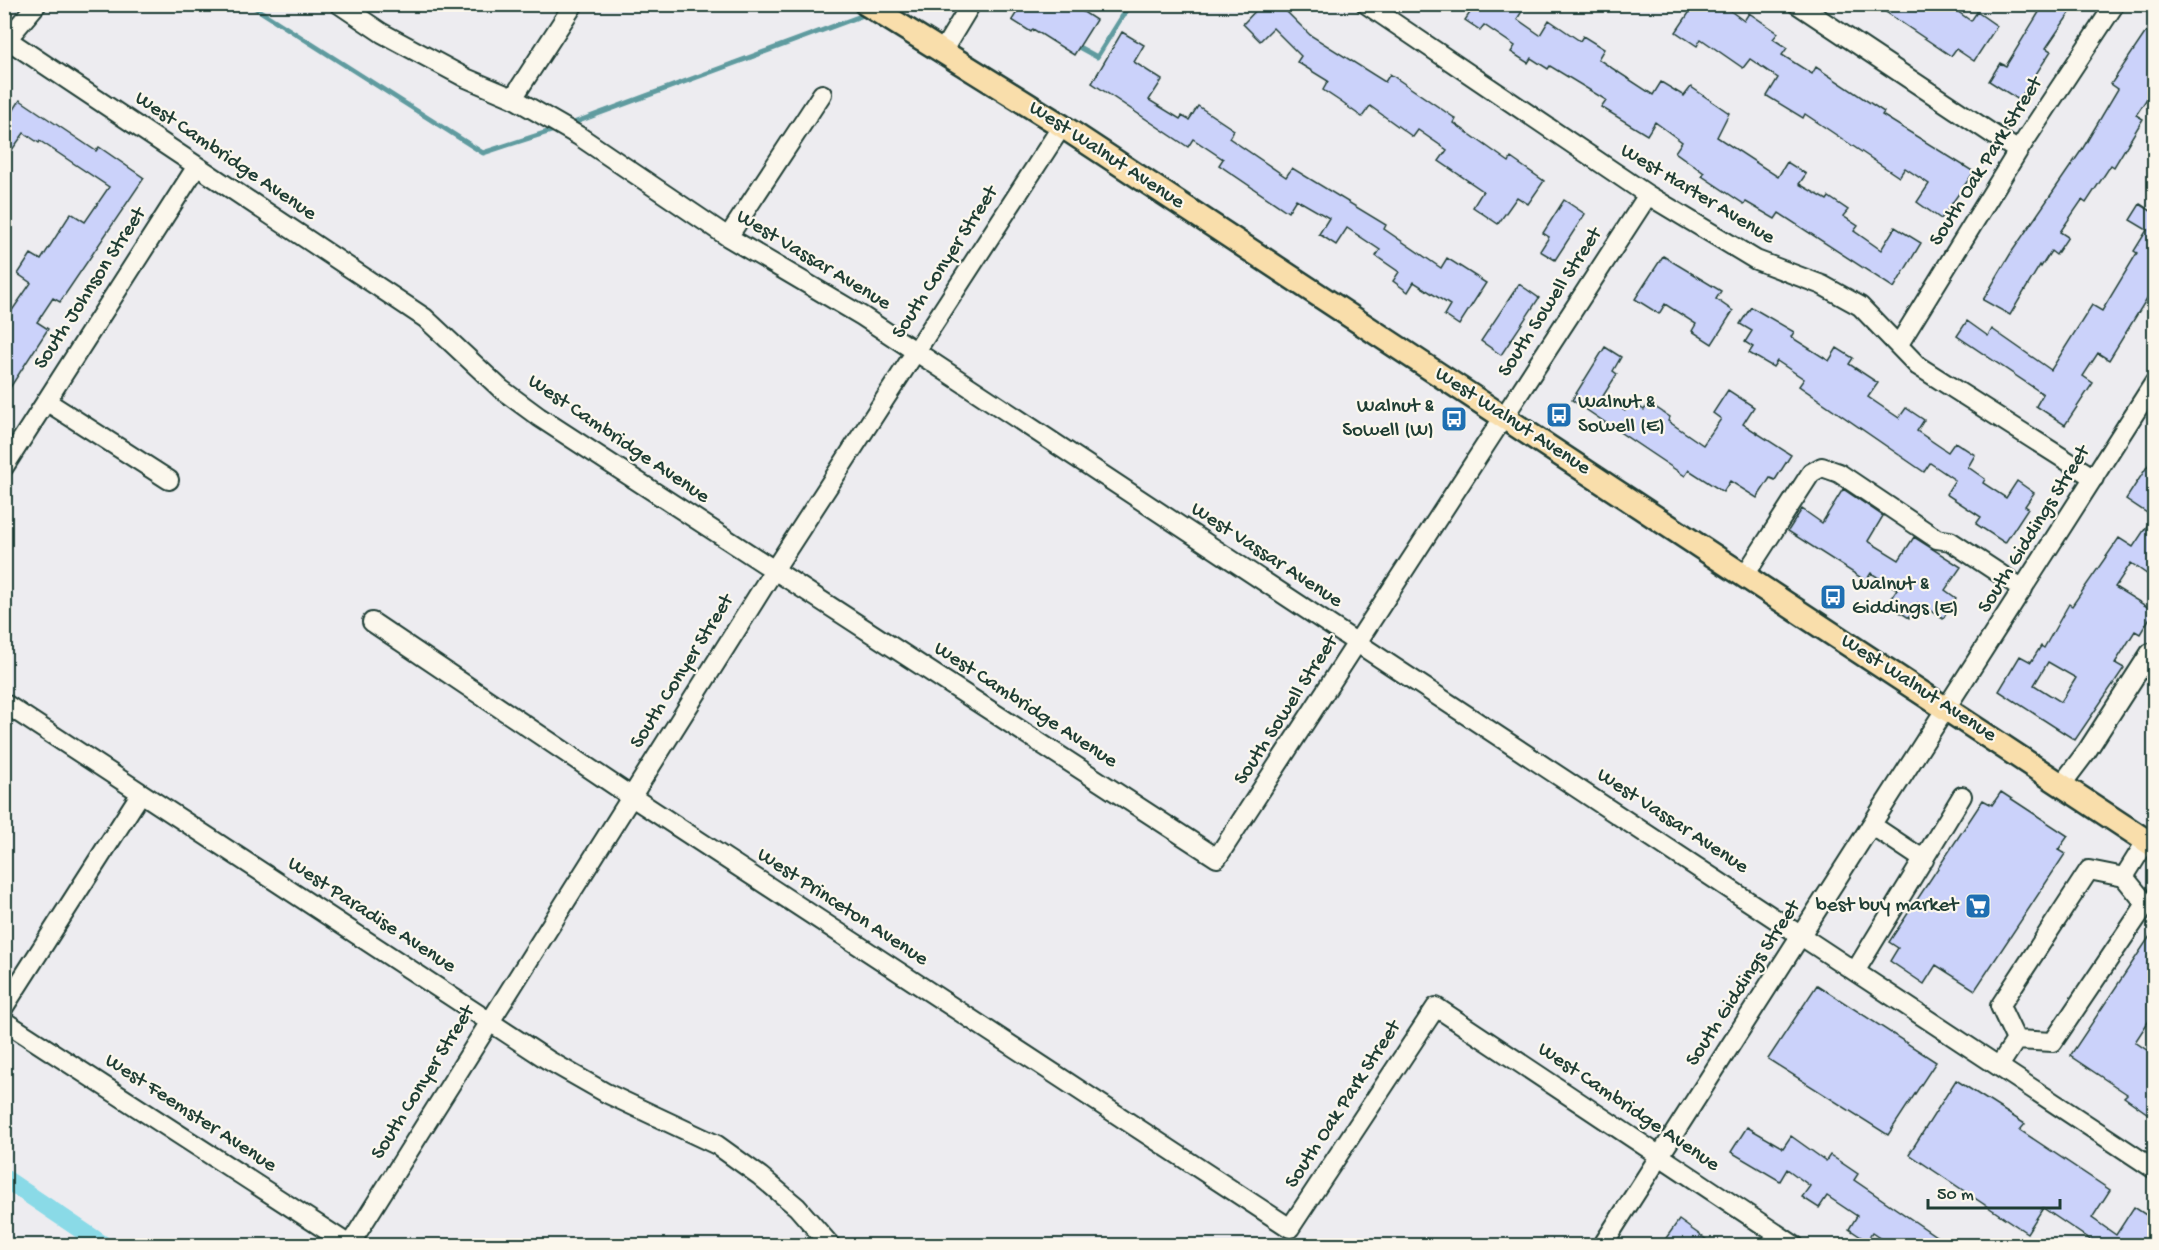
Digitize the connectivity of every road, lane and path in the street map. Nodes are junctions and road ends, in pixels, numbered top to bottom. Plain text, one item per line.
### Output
1 (37, 4) edge
2 (339, 4) edge
3 (574, 4) edge
4 (866, 4) edge
5 (971, 4) edge
6 (1366, 4) edge
7 (1797, 4) edge
8 (2115, 4) edge
9 (6, 42) edge
10 (942, 52) junction
11 (822, 94) dead end
12 (513, 98) junction
13 (1062, 126) junction
14 (2018, 151) junction
15 (197, 166) junction
16 (1648, 195) junction
17 (728, 237) junction
18 (1899, 344) junction
19 (916, 351) junction
20 (2154, 382) edge
21 (46, 401) junction
22 (1504, 416) junction
23 (4, 467) edge
24 (2094, 478) junction
25 (170, 480) dead end
26 (774, 570) junction
27 (1745, 575) junction
28 (2023, 589) junction
29 (372, 622) dead end
30 (1358, 644) junction
31 (2150, 654) dead end
32 (4, 703) edge
33 (1948, 708) junction
34 (2062, 784) junction
35 (141, 793) junction
36 (1962, 796) dead end
37 (632, 797) junction
38 (1873, 826) junction
39 (2150, 843) edge
40 (1217, 858) joint
41 (1924, 860) junction
42 (2124, 877) junction
43 (1803, 935) junction
44 (1856, 970) junction
45 (4, 1007) edge
46 (1436, 1007) joint
47 (490, 1020) junction
48 (4, 1021) edge
49 (2016, 1040) junction
50 (1999, 1066) junction
51 (1659, 1156) junction
52 (2154, 1169) edge
53 (1290, 1228) joint
54 (350, 1245) edge
55 (831, 1245) edge
56 (1602, 1245) edge
57 (1795, 1245) edge

1 - 9 street
2 - 12 street, West Vassar Avenue
3 - 12 street
4 - 10 main road, West Walnut Avenue
5 - 10 street
6 - 16 street, West Harter Avenue
7 - 14 street
8 - 14 street, South Oak Park Street
9 - 15 street, West Cambridge Avenue
10 - 13 main road, West Walnut Avenue
11 - 17 street
12 - 17 street, West Vassar Avenue
13 - 19 street, South Conyer Street
13 - 22 main road, West Walnut Avenue
14 - 18 street, South Oak Park Street
15 - 21 street, South Johnson Street
15 - 26 street, West Cambridge Avenue
16 - 18 street, West Harter Avenue
16 - 22 street, South Sowell Street
17 - 19 street, West Vassar Avenue
18 - 24 street, West Harter Avenue
19 - 26 street, South Conyer Street
19 - 30 street, West Vassar Avenue
20 - 24 street, South Giddings Street
21 - 23 street, South Johnson Street
21 - 25 street
22 - 27 main road, West Walnut Avenue
22 - 30 street, South Sowell Street
24 - 28 street, South Giddings Street
26 - 37 street, South Conyer Street
26 - 40 street, West Cambridge Avenue
27 - 28 street
27 - 33 main road, West Walnut Avenue
28 - 33 street, South Giddings Street
29 - 37 street, West Princeton Avenue
30 - 40 street, South Sowell Street
30 - 43 street, West Vassar Avenue
31 - 34 street
32 - 35 street, West Paradise Avenue
33 - 34 main road, West Walnut Avenue
33 - 38 street, South Giddings Street
34 - 39 main road, West Walnut Avenue
35 - 45 street
35 - 47 street, West Paradise Avenue
36 - 41 street
37 - 47 street, South Conyer Street
37 - 53 street, West Princeton Avenue
38 - 41 street
38 - 43 street, South Giddings Street
39 - 42 street
41 - 44 street
42 - 49 street
42 - 49 street
43 - 44 street, West Vassar Avenue
43 - 51 street, South Giddings Street
44 - 50 street, West Vassar Avenue
46 - 51 street, West Cambridge Avenue
46 - 53 street, South Oak Park Street
47 - 54 street, South Conyer Street
47 - 55 street, West Paradise Avenue
48 - 54 street, West Feemster Avenue
49 - 50 street
50 - 52 street, West Vassar Avenue
51 - 56 street, South Giddings Street
51 - 57 street, West Cambridge Avenue

